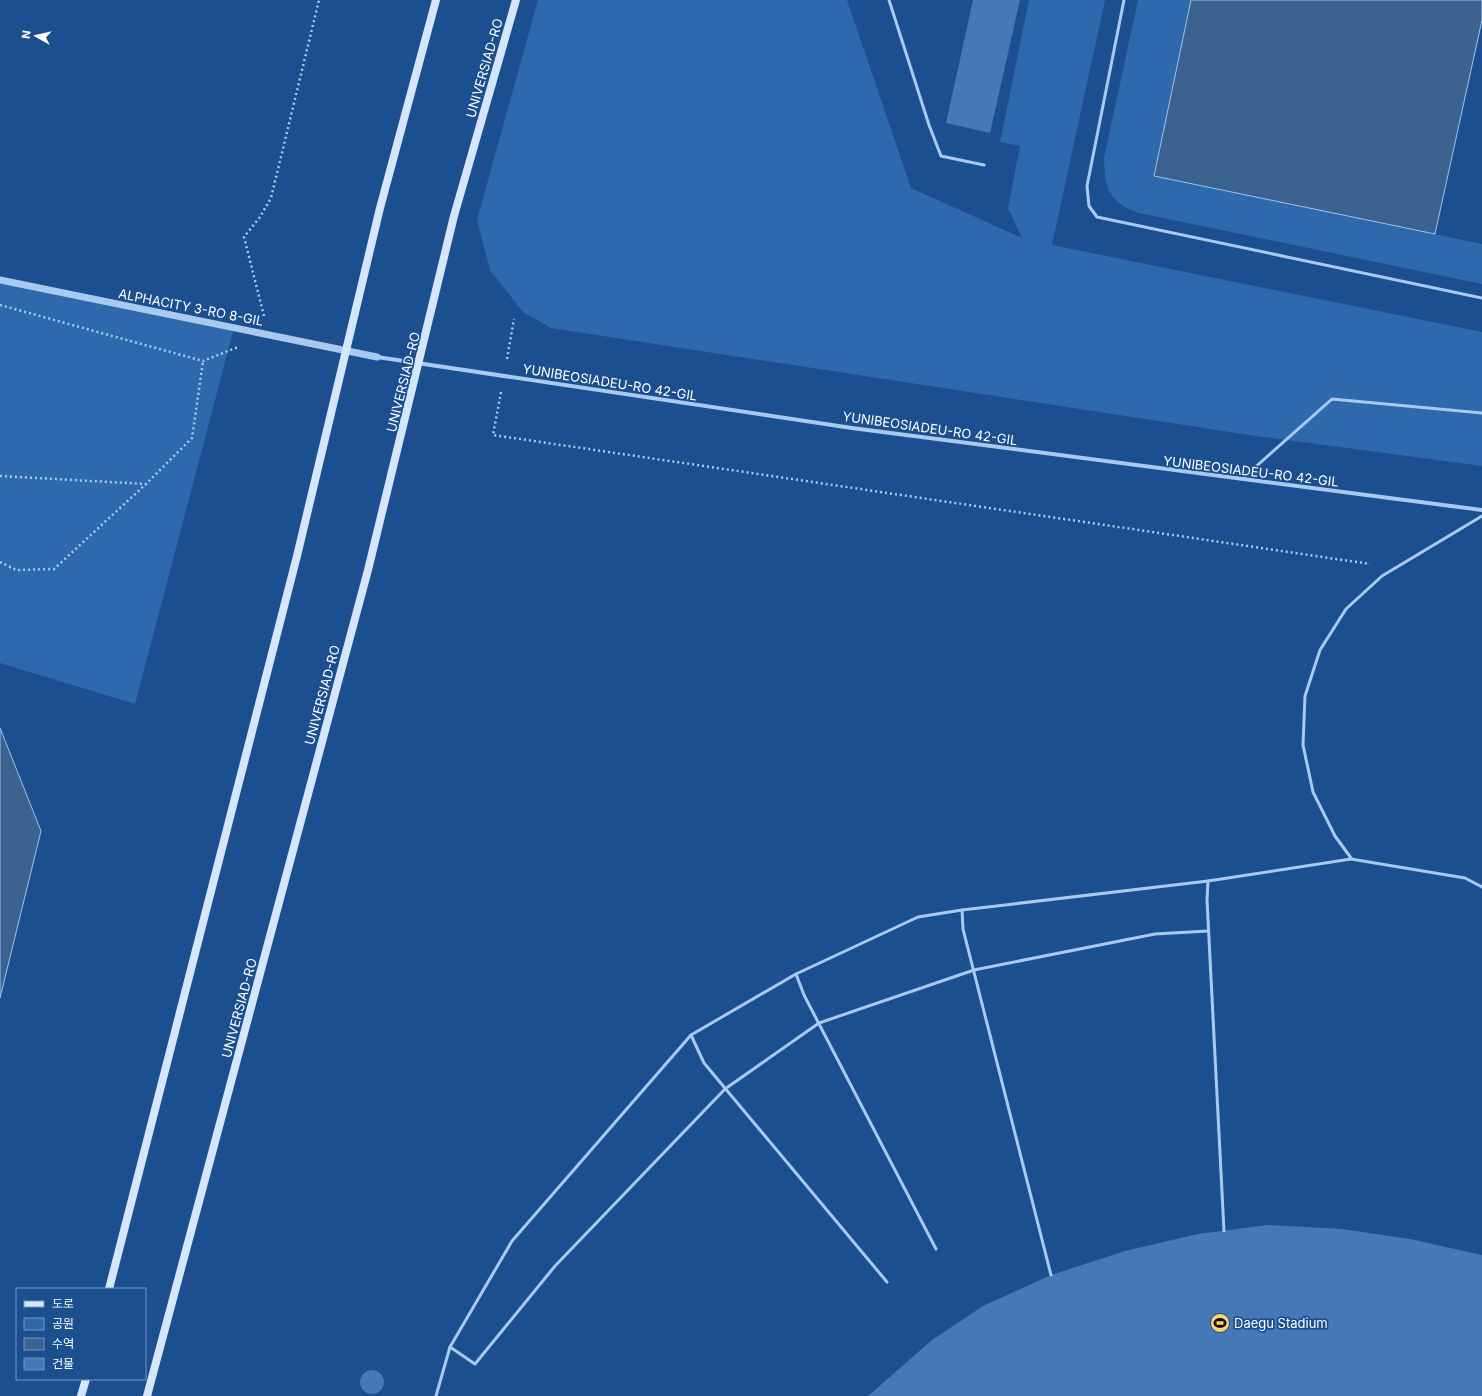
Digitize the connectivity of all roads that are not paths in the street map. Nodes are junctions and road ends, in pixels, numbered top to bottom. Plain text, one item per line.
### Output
1 (436, 0) edge
2 (516, 0) edge
3 (889, 0) edge
4 (1124, 0) edge
5 (984, 165) dead end
6 (0, 280) edge
7 (1482, 298) edge
8 (347, 350) junction
9 (377, 356) joint
10 (420, 363) junction
11 (1482, 414) edge
12 (1241, 480) junction
13 (1482, 510) edge
14 (1482, 516) edge
15 (1351, 858) junction
16 (1208, 880) junction
17 (1482, 887) edge
18 (962, 910) junction
19 (1208, 931) junction
20 (974, 970) junction
21 (796, 974) junction
22 (819, 1023) junction
23 (691, 1035) junction
24 (725, 1088) junction
25 (1224, 1231) dead end
26 (936, 1249) dead end
27 (1052, 1275) dead end
28 (886, 1282) dead end
29 (109, 1288) edge
30 (450, 1347) junction
31 (86, 1380) edge
32 (81, 1396) edge
33 (147, 1396) edge
34 (436, 1396) edge

1 - 8 main road
2 - 10 main road, UNIVERSIAD-RO
3 - 5 lane
4 - 7 lane
6 - 8 street, ALPHACITY 3-RO 8-GIL
8 - 9 street, ALPHACITY 3-RO 8-GIL
8 - 29 main road
9 - 10 street, YUNIBEOSIADEU-RO 42-GIL
10 - 12 street, YUNIBEOSIADEU-RO 42-GIL
10 - 33 main road, UNIVERSIAD-RO
11 - 12 lane
12 - 13 street, YUNIBEOSIADEU-RO 42-GIL
14 - 15 lane
15 - 16 lane
15 - 17 lane
16 - 18 lane
16 - 19 lane
18 - 20 lane
18 - 21 lane
19 - 20 lane
19 - 25 lane
20 - 22 lane
20 - 27 lane
21 - 22 lane
21 - 23 lane
22 - 24 lane
22 - 26 lane
23 - 24 lane
23 - 30 lane
24 - 28 lane
24 - 30 lane
30 - 34 lane
31 - 32 main road

